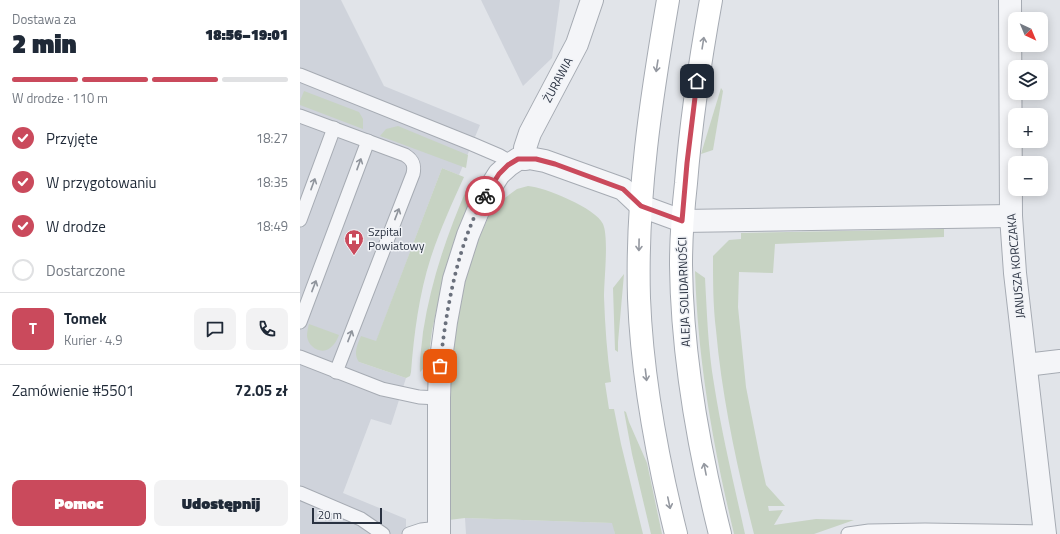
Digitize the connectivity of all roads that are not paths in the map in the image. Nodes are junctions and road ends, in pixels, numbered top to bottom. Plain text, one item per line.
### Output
1 (592, 0) edge
2 (668, 0) edge
3 (711, 0) edge
4 (1010, 0) edge
5 (300, 75) edge
6 (300, 116) edge
7 (334, 128) junction
8 (368, 141) junction
9 (518, 161) junction
10 (641, 206) junction
11 (1011, 216) junction
12 (300, 220) edge
13 (682, 221) junction
14 (300, 322) edge
15 (300, 357) edge
16 (1060, 361) edge
17 (1026, 365) junction
18 (336, 372) junction
19 (439, 398) junction
20 (300, 493) edge
21 (439, 531) edge
22 (981, 532) edge
23 (1045, 533) edge
24 (383, 534) edge
25 (409, 534) edge
26 (676, 534) edge
27 (720, 534) edge
28 (848, 534) edge

1 - 9 street, ŻURAWIA
2 -> 10 main road
13 -> 3 main road, ALEJA SOLIDARNOŚCI
4 - 11 street, JANUSZA KORCZAKA
5 - 9 lane
6 - 7 lane
7 - 8 lane
12 -> 7 lane
14 -> 8 lane
18 -> 8 lane
9 - 10 street
9 - 19 street
10 - 13 street
10 -> 26 main road
11 - 13 street
11 - 17 street, JANUSZA KORCZAKA
27 -> 13 main road, ALEJA SOLIDARNOŚCI
15 - 18 lane
16 - 17 street
17 - 23 street, JANUSZA KORCZAKA
18 - 19 lane
19 - 21 street
20 - 24 lane
21 - 25 lane
22 - 23 lane
22 - 28 lane

